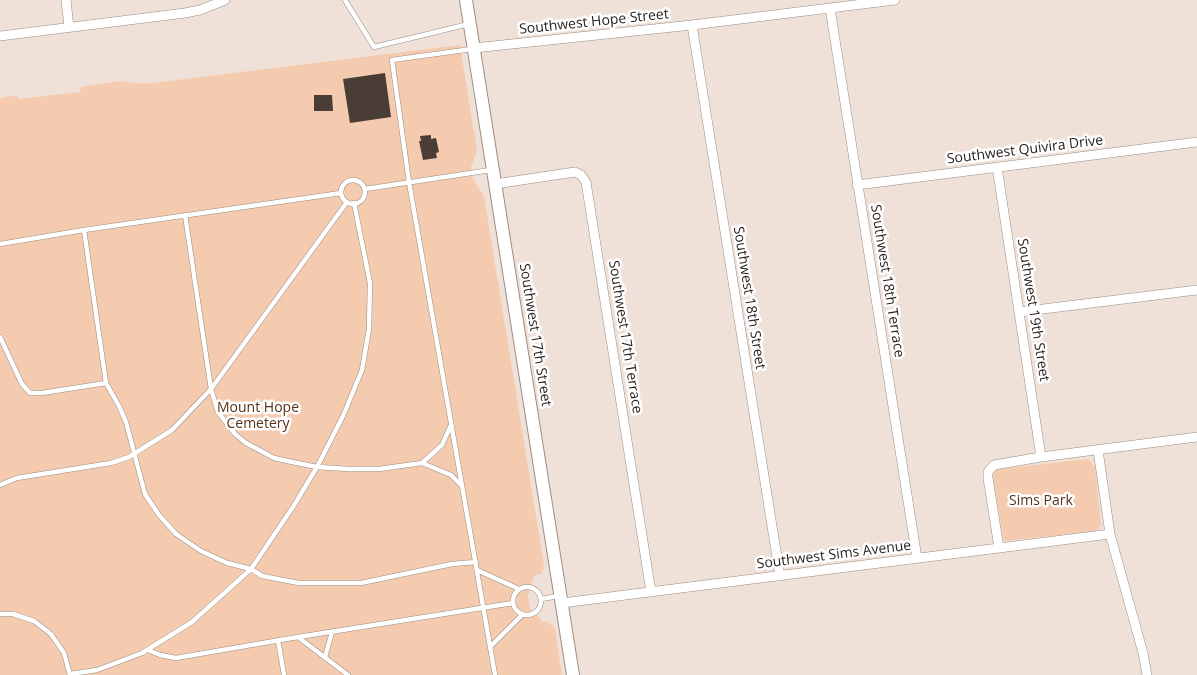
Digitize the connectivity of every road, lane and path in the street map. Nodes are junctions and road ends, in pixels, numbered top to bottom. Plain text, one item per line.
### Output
1 (66, 0) edge
2 (226, 0) edge
3 (345, 0) edge
4 (466, 0) edge
5 (895, 0) edge
6 (830, 8) junction
7 (470, 24) junction
8 (692, 25) junction
9 (69, 27) junction
10 (0, 36) edge
11 (474, 48) junction
12 (1197, 142) edge
13 (997, 167) junction
14 (493, 169) junction
15 (409, 182) junction
16 (495, 184) junction
17 (857, 185) junction
18 (365, 188) junction
19 (341, 193) junction
20 (347, 202) junction
21 (354, 204) junction
22 (185, 215) junction
23 (84, 230) junction
24 (0, 244) edge
25 (1197, 290) edge
26 (1019, 312) junction
27 (0, 337) edge
28 (106, 383) junction
29 (211, 389) junction
30 (452, 424) junction
31 (1197, 437) edge
32 (1098, 450) junction
33 (134, 454) junction
34 (1041, 457) junction
35 (422, 463) junction
36 (317, 467) junction
37 (0, 485) edge
38 (463, 487) junction
39 (1110, 534) junction
40 (999, 548) junction
41 (917, 558) junction
42 (476, 562) junction
43 (251, 569) junction
44 (477, 570) junction
45 (780, 576) junction
46 (519, 589) junction
47 (651, 592) junction
48 (541, 599) junction
49 (561, 600) junction
50 (513, 603) junction
51 (484, 608) junction
52 (0, 614) edge
53 (523, 614) junction
54 (332, 632) junction
55 (298, 637) junction
56 (278, 640) junction
57 (490, 647) junction
58 (148, 650) junction
59 (325, 658) junction
60 (70, 674) edge
61 (284, 675) edge
62 (348, 675) edge
63 (495, 675) edge
64 (574, 675) edge
65 (1147, 675) edge

1 - 9 street
2 - 9 street
3 - 7 lane
4 - 7 main road, Southwest 17th Street
5 - 6 street, Southwest Hope Street
6 - 8 street, Southwest Hope Street
6 - 17 street, Southwest 18th Terrace
7 - 11 main road, Southwest 17th Street
8 - 11 street, Southwest Hope Street
8 - 45 street, Southwest 18th Street
9 - 10 street
11 - 14 main road, Southwest 17th Street
11 - 15 lane
12 - 13 street, Southwest Quivira Drive
13 - 17 street, Southwest Quivira Drive
13 - 26 street, Southwest 19th Street
14 - 15 lane
14 - 16 main road, Southwest 17th Street
15 - 18 lane
15 - 30 lane
16 - 47 street, Southwest 17th Terrace
16 - 49 main road, Southwest 17th Street
17 - 41 street, Southwest 18th Terrace
18 - 19 lane
18 - 21 lane
19 - 20 lane
19 - 22 lane
20 - 21 lane
20 - 29 lane
21 - 36 lane
22 - 23 lane
22 - 29 lane
23 - 24 lane
23 - 28 lane
25 - 26 street
26 - 34 street, Southwest 19th Street
27 - 28 lane
28 - 33 lane
29 - 33 lane
29 - 36 lane
30 - 35 lane
30 - 38 lane
31 - 32 street
32 - 34 street
32 - 39 street
33 - 37 lane
33 - 43 lane
34 - 40 street
35 - 36 lane
35 - 38 lane
36 - 43 lane
38 - 42 lane
39 - 40 street, Southwest Sims Avenue
39 - 65 street
40 - 41 street, Southwest Sims Avenue
41 - 45 street, Southwest Sims Avenue
42 - 43 lane
42 - 44 lane
43 - 58 lane
44 - 46 lane
44 - 51 lane
45 - 47 street, Southwest Sims Avenue
46 - 48 lane
46 - 50 lane
47 - 49 street, Southwest Sims Avenue
48 - 49 lane
48 - 53 lane
49 - 64 main road, Southwest 17th Street
50 - 51 lane
50 - 53 lane
51 - 54 lane
51 - 57 lane
52 - 60 lane
53 - 57 lane
54 - 55 lane
54 - 59 lane
55 - 56 lane
55 - 59 lane
56 - 58 lane
56 - 61 lane
57 - 63 lane
58 - 60 lane
59 - 62 lane

